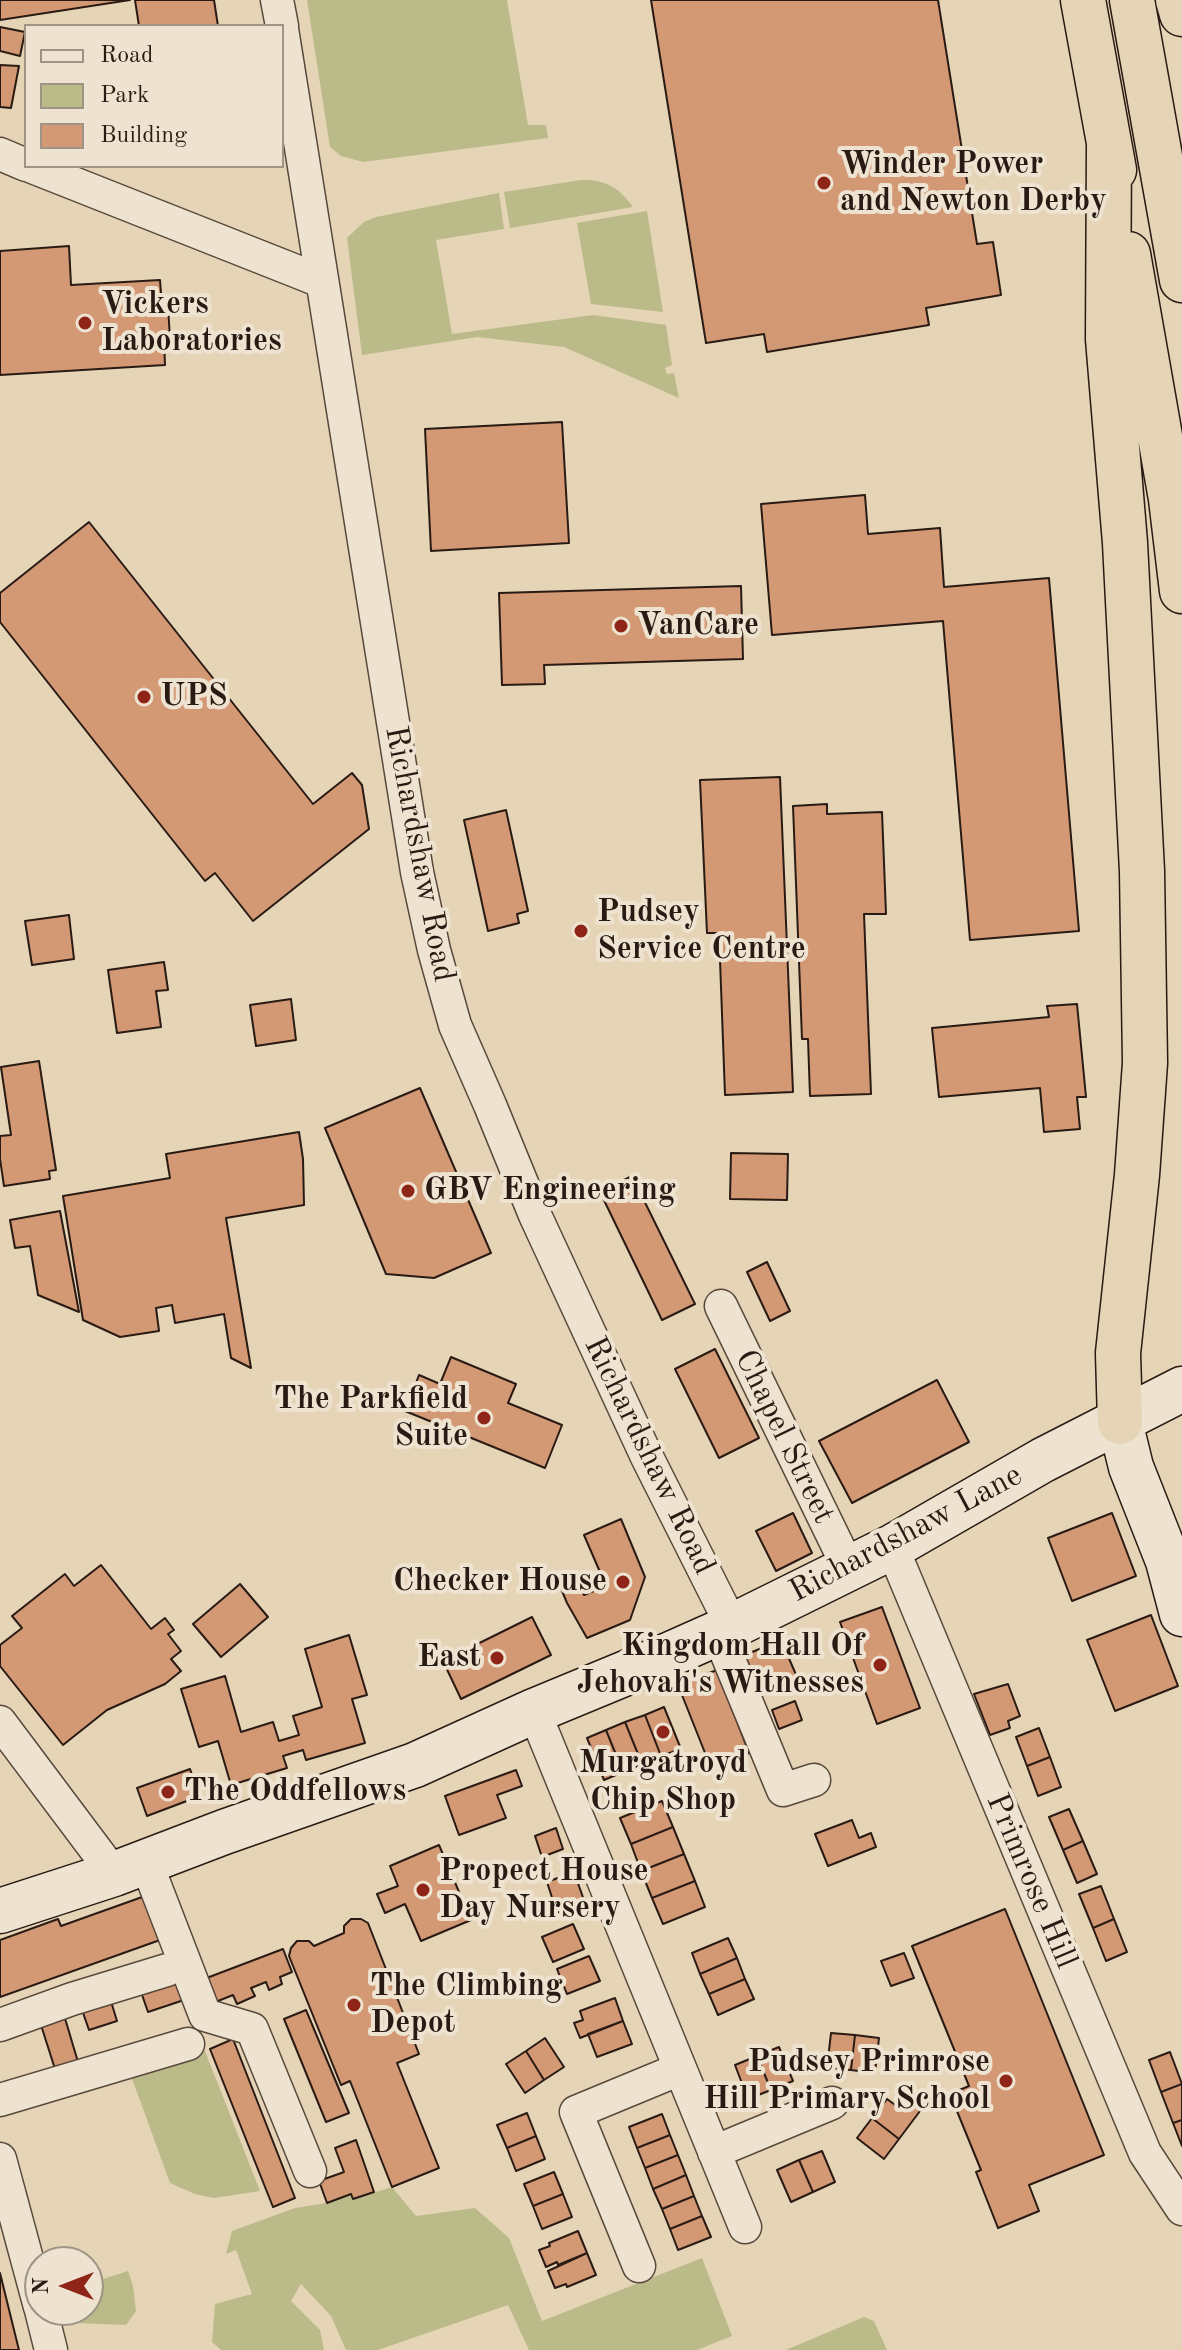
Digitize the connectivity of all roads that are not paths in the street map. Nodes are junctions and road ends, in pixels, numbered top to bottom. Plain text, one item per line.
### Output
1 (277, 0) edge
2 (1083, 0) edge
3 (1132, 0) edge
4 (1178, 0) edge
5 (1182, 14) edge
6 (281, 24) edge
7 (284, 40) edge
8 (1109, 142) junction
9 (0, 154) edge
10 (24, 163) edge
11 (36, 168) edge
12 (1182, 280) edge
13 (321, 281) junction
14 (1182, 591) edge
15 (721, 1306) dead end
16 (1182, 1389) edge
17 (1120, 1422) junction
18 (892, 1547) junction
19 (848, 1567) junction
20 (1182, 1614) edge
21 (725, 1629) junction
22 (534, 1711) junction
23 (0, 1722) edge
24 (814, 1780) dead end
25 (130, 1868) junction
26 (0, 1911) edge
27 (167, 1970) dead end
28 (0, 2025) edge
29 (188, 2044) dead end
30 (680, 2069) junction
31 (0, 2100) edge
32 (832, 2103) dead end
33 (714, 2152) junction
34 (0, 2159) edge
35 (310, 2171) dead end
36 (1182, 2209) edge
37 (745, 2227) dead end
38 (24, 2248) edge
39 (639, 2266) dead end
40 (45, 2326) edge
41 (51, 2350) edge

1 - 6 street, Richardshaw Road
2 - 8 highway
3 - 12 highway
4 - 5 highway
7 - 13 street, Richardshaw Road
8 - 14 highway
8 - 17 highway
9 - 10 street
11 - 13 street
13 - 21 street, Richardshaw Road
15 - 19 street, Chapel Street
16 - 17 main road, Richardshaw Lane
17 - 18 main road, Richardshaw Lane
17 - 20 main road
18 - 19 main road, Richardshaw Lane
18 - 36 street, Primrose Hill
19 - 21 main road, Richardshaw Lane
21 - 22 main road, Richardshaw Lane
21 - 24 street, Richardshaw Road
22 - 25 main road, Richardshaw Lane
22 - 30 street
23 - 25 street
25 - 26 main road, Richardshaw Lane
25 - 35 street
27 - 28 street
29 - 31 street
30 - 33 street
30 - 39 street
32 - 33 street
33 - 37 street
34 - 38 street
40 - 41 street

